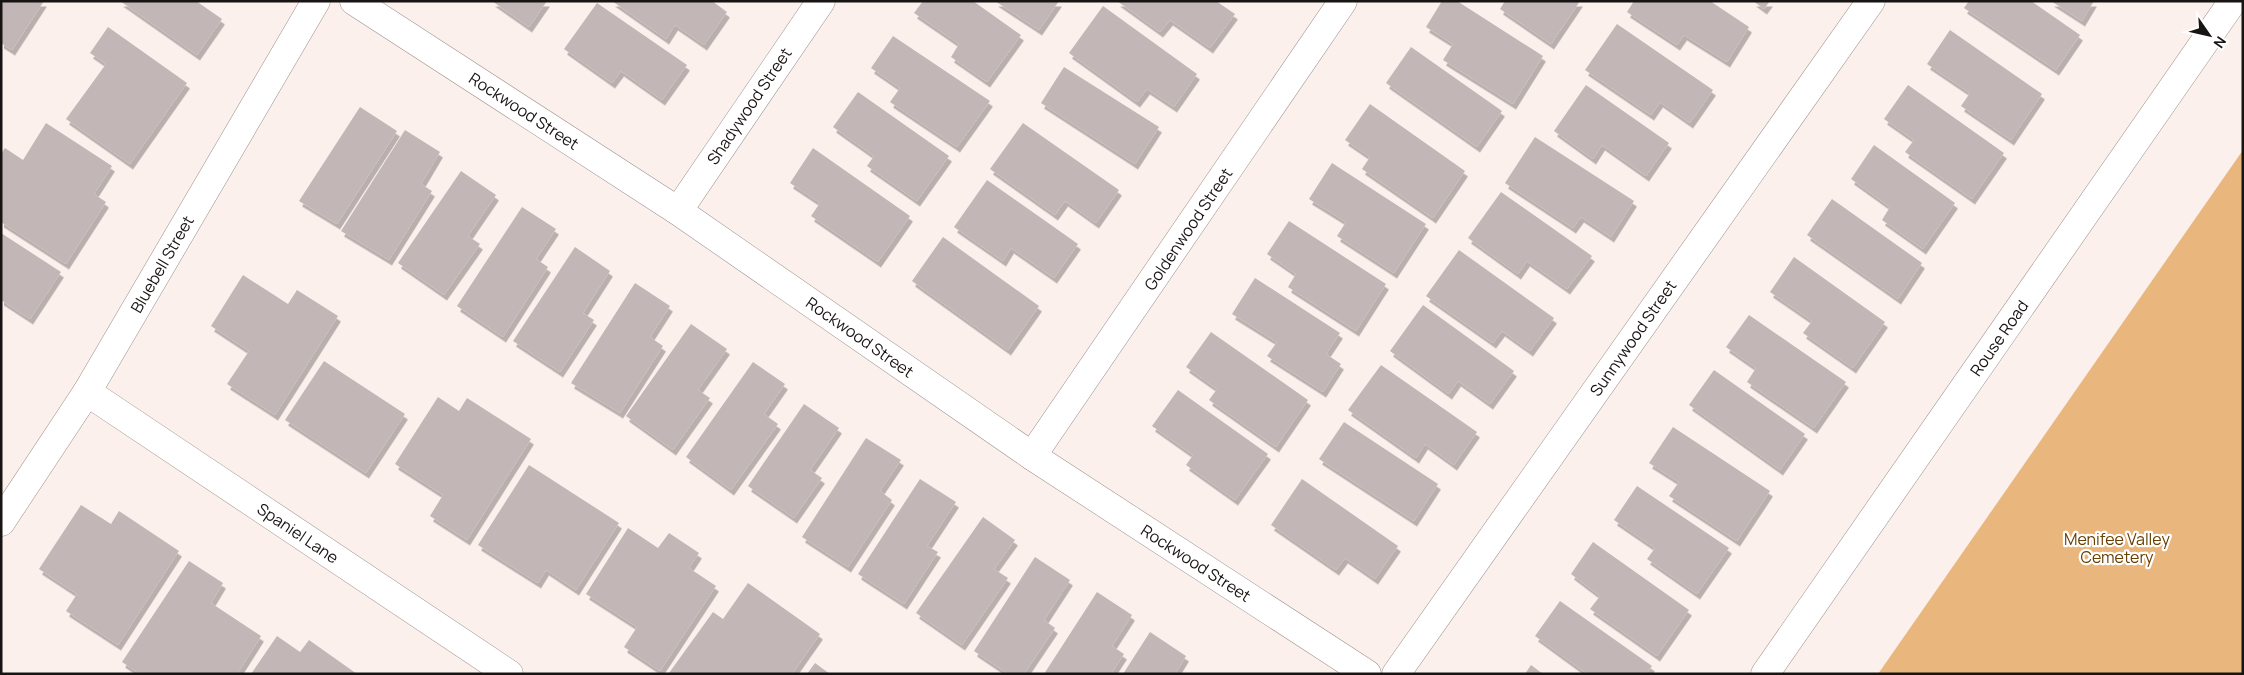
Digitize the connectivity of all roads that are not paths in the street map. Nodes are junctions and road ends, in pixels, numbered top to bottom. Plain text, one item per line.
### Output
1 (316, 1) edge
2 (354, 1) edge
3 (821, 1) edge
4 (1343, 1) edge
5 (1871, 1) edge
6 (2232, 1) edge
7 (678, 211) junction
8 (87, 392) junction
9 (1032, 456) junction
10 (1, 522) edge
11 (509, 674) edge
12 (1367, 674) edge
13 (1396, 674) edge
14 (1765, 674) edge

1 - 8 street, Bluebell Street
2 - 7 street, Rockwood Street
3 - 7 street, Shadywood Street
4 - 9 street, Goldenwood Street
5 - 13 street, Sunnywood Street
6 - 14 street, Rouse Road
7 - 9 street, Rockwood Street
8 - 10 street, Bluebell Street
8 - 11 street, Spaniel Lane
9 - 12 street, Rockwood Street

